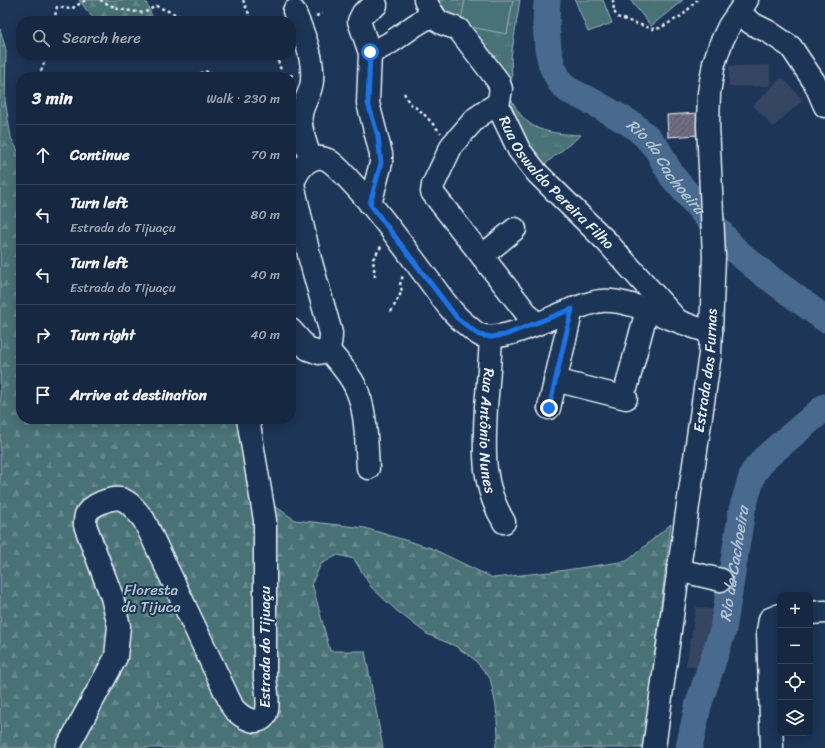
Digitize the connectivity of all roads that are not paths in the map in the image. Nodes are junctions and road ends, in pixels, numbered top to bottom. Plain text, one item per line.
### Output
1 (379, 2) edge
2 (743, 6) edge
3 (430, 8) edge
4 (294, 11) dead end
5 (296, 16) edge
6 (296, 16) edge
7 (370, 52) junction
8 (498, 103) junction
9 (825, 106) edge
10 (311, 160) junction
11 (296, 173) edge
12 (296, 197) edge
13 (370, 204) junction
14 (515, 229) dead end
15 (482, 256) junction
16 (572, 309) junction
17 (646, 310) junction
18 (679, 322) junction
19 (535, 324) junction
20 (711, 332) junction
21 (296, 336) edge
22 (491, 337) junction
23 (328, 349) junction
24 (555, 380) junction
25 (549, 408) dead end
26 (249, 424) edge
27 (368, 468) dead end
28 (504, 522) dead end
29 (678, 570) junction
30 (721, 580) dead end
31 (825, 612) edge
32 (813, 613) edge
33 (777, 616) edge
34 (67, 748) edge
35 (654, 748) edge
36 (772, 748) edge

1 - 7 street
2 - 9 street
2 - 20 street, Estrada das Furnas
3 - 7 street
3 - 8 street, Rua Oswaldo Pereira Filho
4 - 6 street
5 - 10 street
7 - 13 street
8 - 15 street
8 - 18 street, Rua Oswaldo Pereira Filho
10 - 11 street
10 - 13 street
12 - 23 street
13 - 22 street
14 - 15 street
15 - 19 street
16 - 17 street
16 - 19 street
16 - 24 street
17 - 18 street
17 - 24 street
18 - 20 street
19 - 22 street
20 - 29 street, Estrada das Furnas
21 - 23 street
22 - 28 street, Rua Antônio Nunes
23 - 27 street
24 - 25 street
26 - 34 street, Estrada do Tijuaçu
29 - 30 street
29 - 35 street, Estrada das Furnas
31 - 32 street
33 - 36 street

